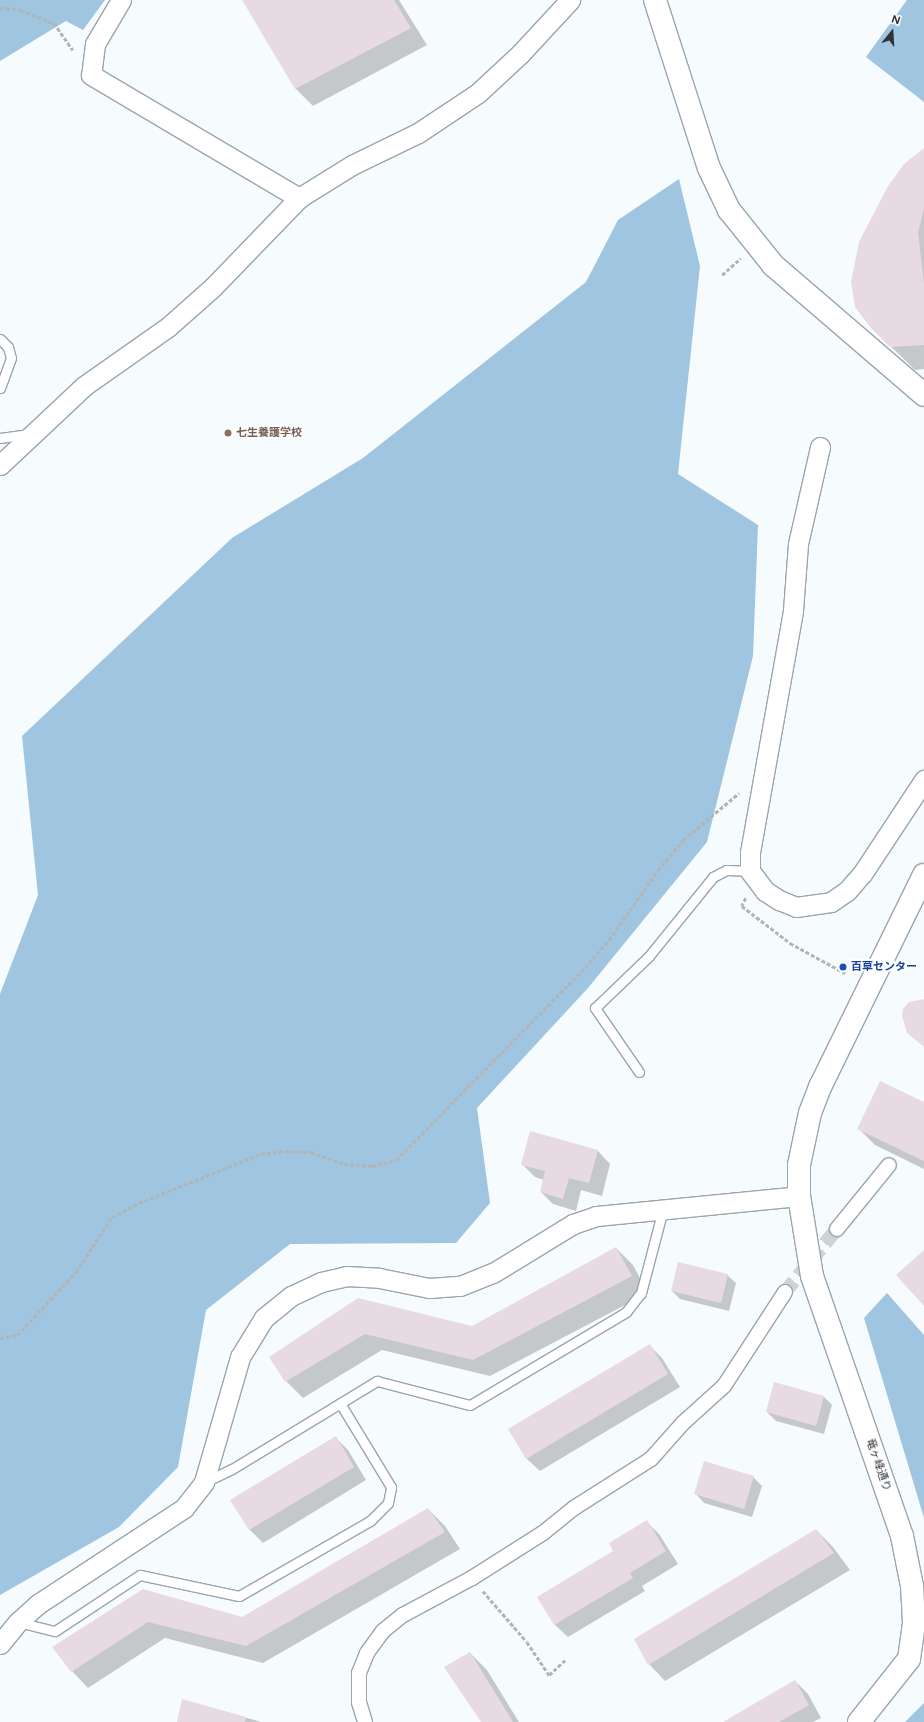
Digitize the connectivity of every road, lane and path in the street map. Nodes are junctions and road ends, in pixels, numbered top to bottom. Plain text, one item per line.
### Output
1 (121, 0) edge
2 (570, 0) edge
3 (0, 8) edge
4 (658, 9) edge
5 (91, 75) junction
6 (299, 198) junction
7 (742, 256) dead end
8 (722, 275) dead end
9 (0, 339) edge
10 (0, 388) edge
11 (924, 395) edge
12 (33, 433) junction
13 (0, 438) edge
14 (820, 447) dead end
15 (0, 465) edge
16 (763, 776) junction
17 (924, 780) edge
18 (750, 870) junction
19 (924, 875) edge
20 (742, 906) dead end
21 (845, 973) dead end
22 (639, 1072) dead end
23 (889, 1165) dead end
24 (799, 1196) junction
25 (663, 1209) junction
26 (837, 1229) tunnel mouth
27 (785, 1292) tunnel mouth
28 (0, 1338) edge
29 (340, 1403) junction
30 (204, 1482) junction
31 (472, 1578) junction
32 (18, 1622) junction
33 (0, 1644) edge
34 (917, 1656) edge
35 (566, 1659) dead end
36 (365, 1722) edge
37 (859, 1722) edge

1 - 5 street
2 - 6 street
3 - 5 path
4 - 11 street
5 - 6 street
6 - 12 street
7 - 8 path
9 - 10 lane
12 - 13 lane
12 - 15 street
14 - 16 street
16 - 18 street
16 - 28 path
17 - 18 street
18 - 22 lane
19 - 24 street, 竜ヶ峰通り
20 - 21 path
23 - 26 street
24 - 25 street
24 - 34 street, 竜ヶ峰通り
25 - 29 lane
25 - 30 street
27 - 31 street
29 - 30 lane
29 - 32 lane
30 - 32 street
31 - 35 path
31 - 36 street
32 - 33 street
34 - 37 street, 竜ヶ峰通り

